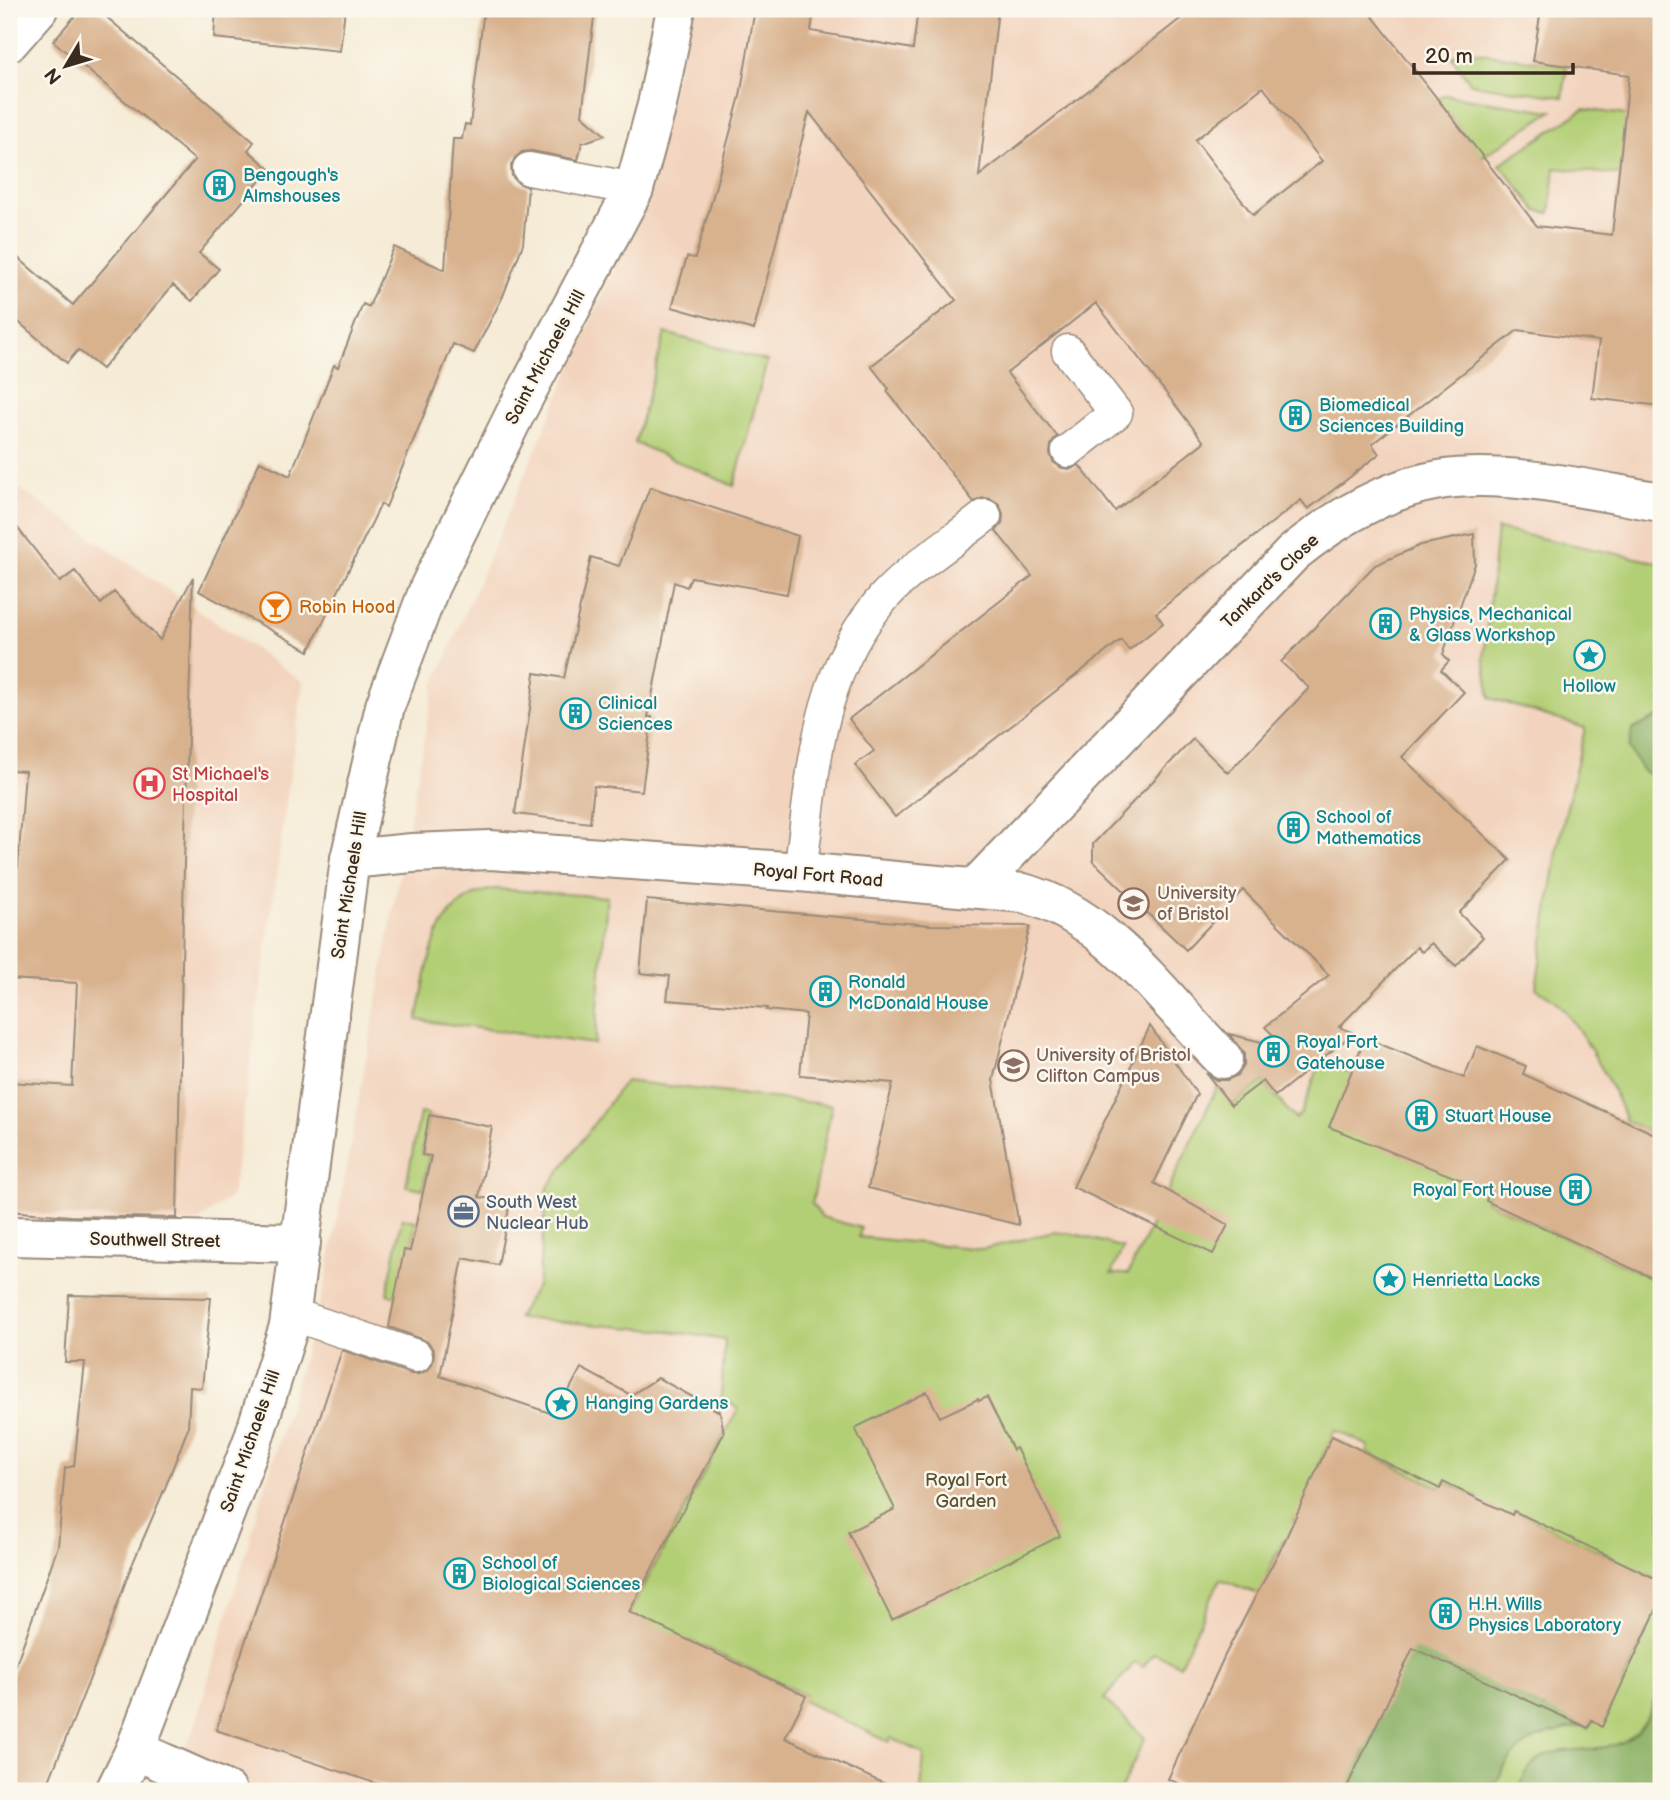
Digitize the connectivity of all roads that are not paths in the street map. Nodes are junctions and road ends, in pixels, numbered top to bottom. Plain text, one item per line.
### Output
1 (38, 9) edge
2 (676, 9) edge
3 (9, 42) edge
4 (529, 169) dead end
5 (634, 189) junction
6 (1068, 351) dead end
7 (1068, 451) dead end
8 (1661, 502) edge
9 (985, 516) dead end
10 (350, 859) junction
11 (800, 872) junction
12 (975, 888) junction
13 (1223, 1059) dead end
14 (9, 1236) edge
15 (301, 1243) junction
16 (291, 1314) junction
17 (416, 1356) dead end
18 (135, 1750) junction
19 (115, 1791) edge
20 (227, 1791) edge

1 - 3 street
2 - 5 street, Saint Michaels Hill
4 - 5 lane
5 - 10 street, Saint Michaels Hill
6 - 7 lane
8 - 12 street, Tankard's Close
9 - 11 lane
10 - 11 street, Royal Fort Road
10 - 15 street, Saint Michaels Hill
11 - 12 street, Royal Fort Road
12 - 13 street, Royal Fort Road
14 - 15 street, Southwell Street
15 - 16 street, Saint Michaels Hill
16 - 17 lane
16 - 18 street, Saint Michaels Hill
18 - 19 street, Saint Michaels Hill
18 - 20 street

